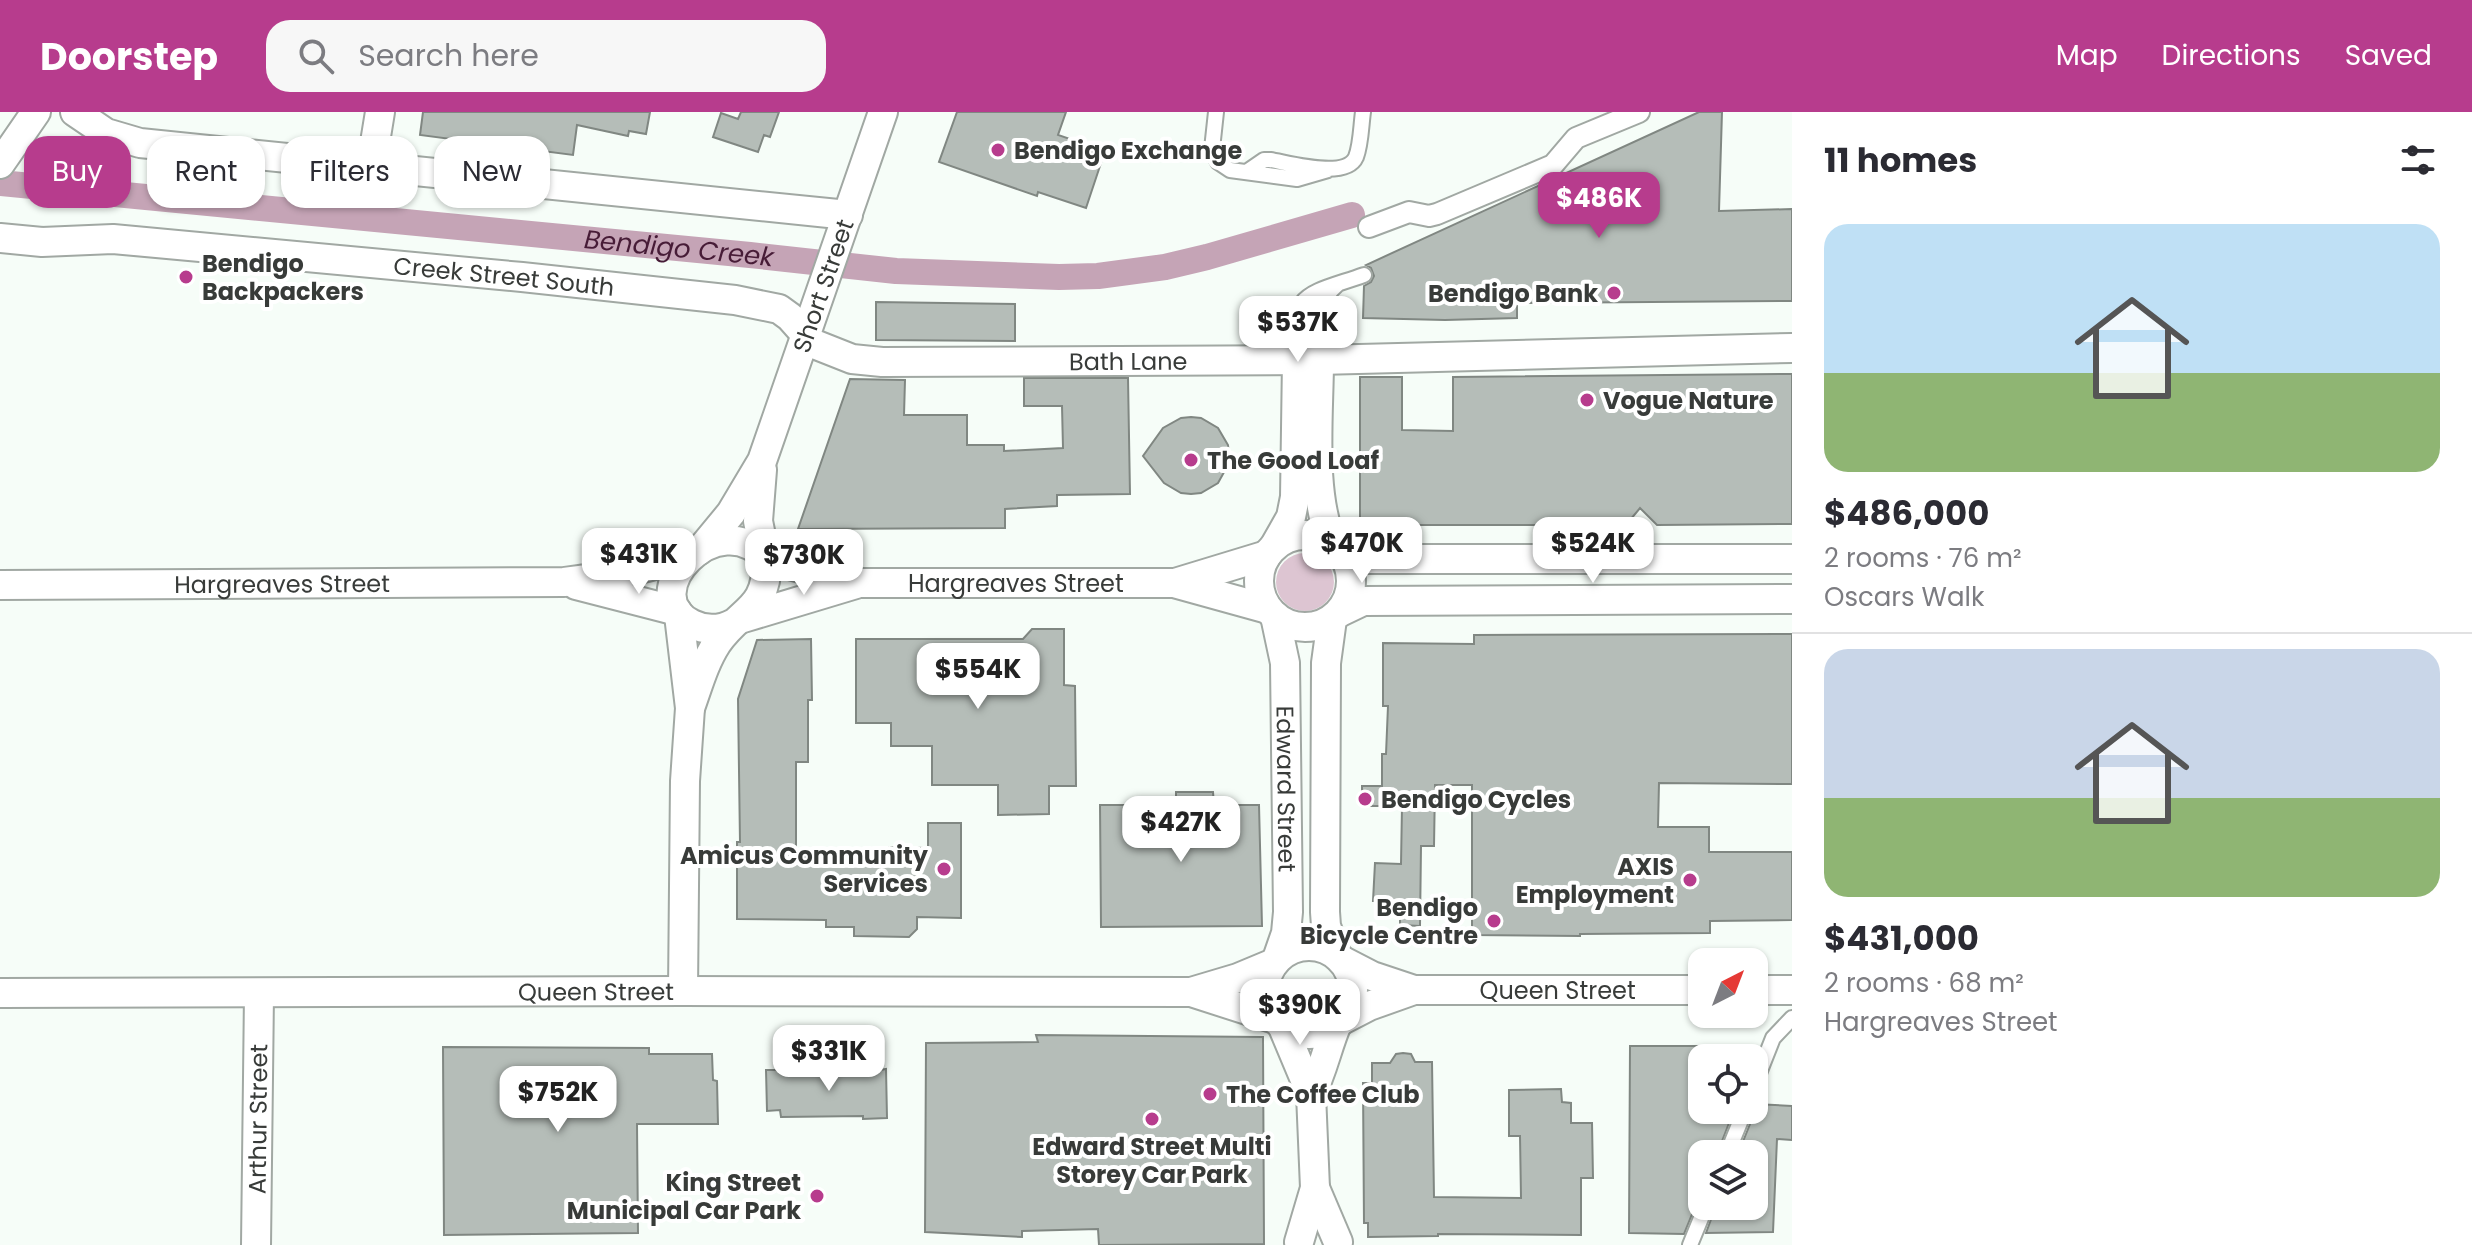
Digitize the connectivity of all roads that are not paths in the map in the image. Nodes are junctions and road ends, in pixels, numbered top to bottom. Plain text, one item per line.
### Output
1 (75, 112) edge
2 (380, 112) edge
3 (883, 112) edge
4 (1216, 112) edge
5 (1363, 112) edge
6 (1639, 112) edge
7 (21, 119) edge
8 (376, 136) edge
9 (4, 158) edge
10 (281, 158) edge
11 (418, 173) edge
12 (845, 225) junction
13 (1369, 227) dead end
14 (0, 238) edge
15 (1364, 275) dead end
16 (1338, 284) junction
17 (805, 337) junction
18 (1792, 348) edge
19 (1256, 360) junction
20 (1308, 360) junction
21 (1296, 421) junction
22 (762, 461) junction
23 (701, 549) junction
24 (1338, 549) junction
25 (1271, 551) junction
26 (766, 557) junction
27 (1792, 559) edge
28 (564, 582) junction
29 (857, 583) junction
30 (1174, 583) junction
31 (0, 585) edge
32 (1792, 599) edge
33 (678, 613) junction
34 (1272, 613) junction
35 (1336, 615) junction
36 (738, 621) junction
37 (690, 708) junction
38 (1339, 958) junction
39 (1275, 961) junction
40 (1414, 990) junction
41 (1688, 990) edge
42 (1768, 990) edge
43 (1792, 990) edge
44 (683, 991) junction
45 (1191, 992) junction
46 (0, 993) edge
47 (259, 994) junction
48 (1792, 1018) edge
49 (1279, 1022) junction
50 (1339, 1023) junction
51 (1768, 1051) edge
52 (1311, 1094) junction
53 (1315, 1188) junction
54 (1700, 1220) edge
55 (1296, 1244) edge
56 (1339, 1244) edge
57 (256, 1245) edge
58 (1690, 1245) edge

1 - 10 street
2 - 8 street
3 - 12 street, Short Street
4 - 5 lane
6 - 13 street
7 - 9 street
11 - 12 street
12 - 17 street, Short Street
14 - 17 street, Creek Street South
15 - 16 lane
16 - 20 lane
16 - 20 lane
17 - 19 street, Bath Lane
17 - 22 street, Short Street
18 - 20 street, Bath Lane
19 - 20 street, Bath Lane
19 - 21 street
20 - 21 street
20 - 24 street
21 - 25 street
22 - 23 street, Short Street
22 - 26 street, Short Street
23 - 26 street
23 - 28 street, Hargreaves Street
23 - 33 street
24 - 25 street
24 - 27 street
24 - 35 street
25 - 30 street, Hargreaves Street
25 - 34 street
26 - 29 street, Hargreaves Street
26 - 36 street
28 - 31 street, Hargreaves Street
28 - 33 street, Hargreaves Street
29 - 30 street, Hargreaves Street
29 - 36 street, Hargreaves Street
30 - 34 street, Hargreaves Street
32 - 35 street
33 - 36 street
33 - 37 street
34 - 35 street
34 - 39 street, Edward Street
35 - 38 street, Edward Street
36 - 37 street
37 - 44 street
38 - 39 street
38 - 40 street, Queen Street
38 - 50 street
39 - 45 street, Queen Street
39 - 49 street
40 - 41 street, Queen Street
40 - 50 street, Queen Street
42 - 43 street
44 - 45 street, Queen Street
44 - 47 street, Queen Street
45 - 49 street, Queen Street
46 - 47 street, Queen Street
47 - 57 street, Arthur Street
48 - 51 lane
49 - 50 street
49 - 52 street
50 - 52 street
52 - 53 street
53 - 55 street
53 - 56 street
54 - 58 lane
55 - 56 street

